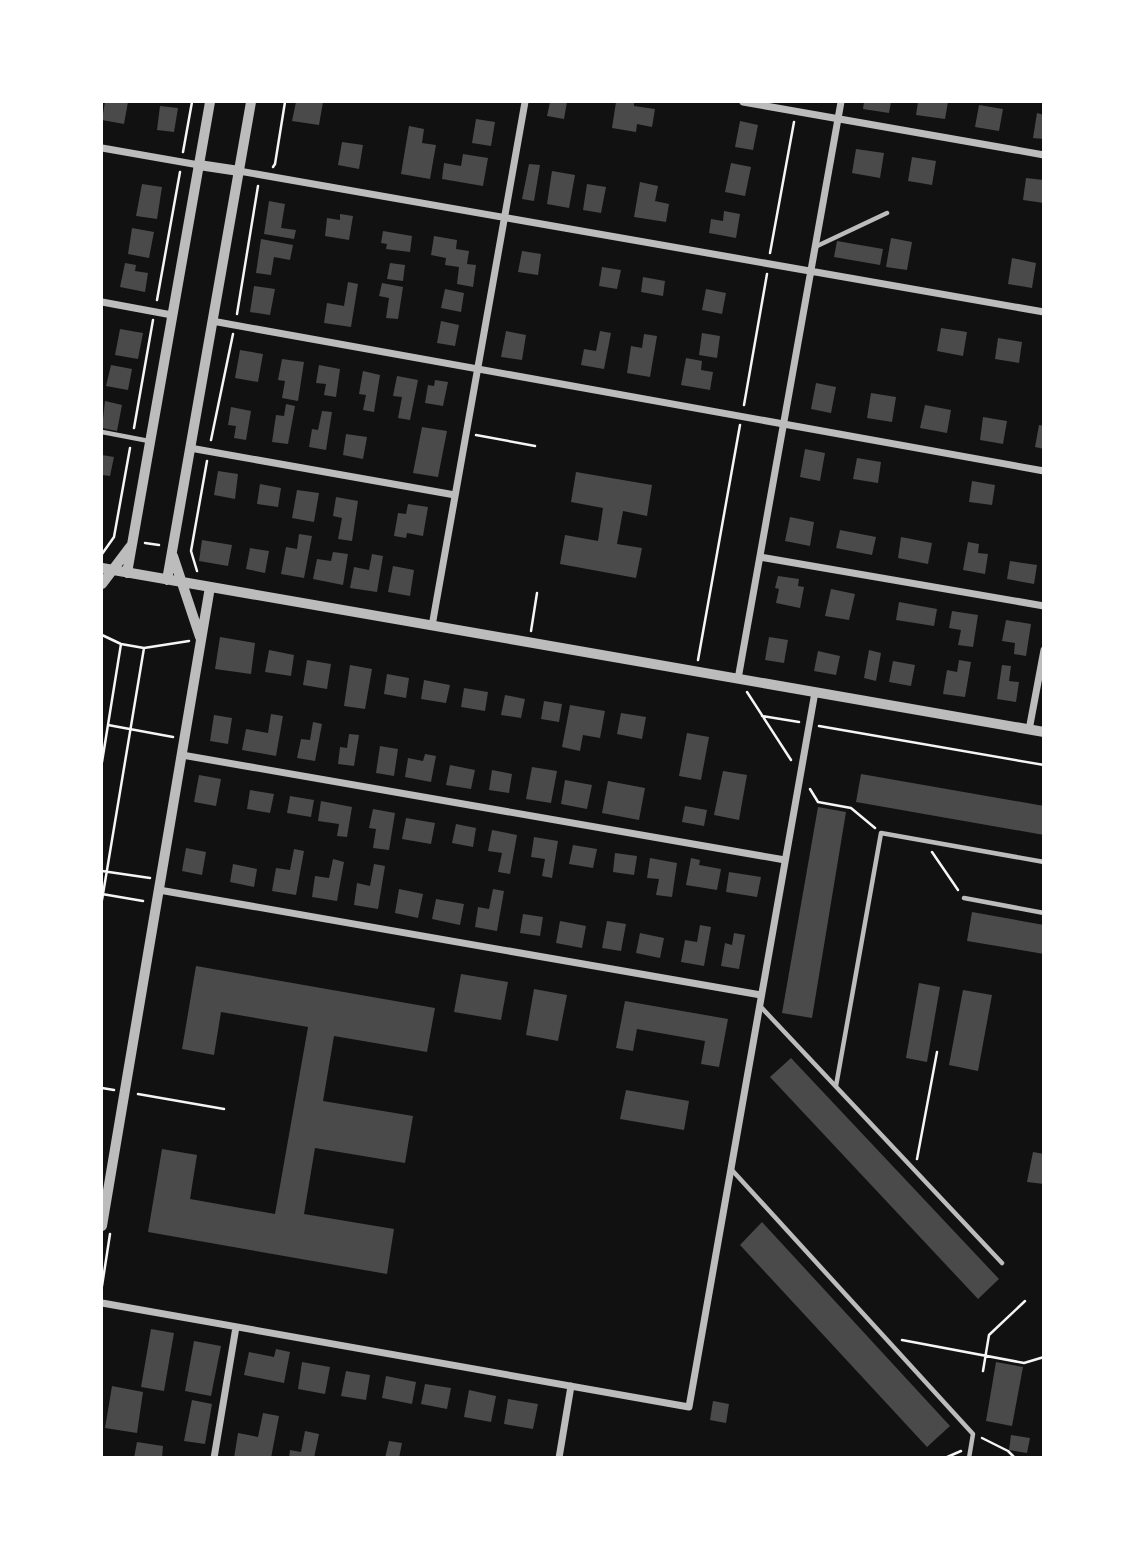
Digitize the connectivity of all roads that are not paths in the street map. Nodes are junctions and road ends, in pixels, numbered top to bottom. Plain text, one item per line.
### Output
1 (211, 102) edge
2 (251, 102) edge
3 (524, 102) edge
4 (743, 102) edge
5 (841, 102) edge
6 (838, 118) junction
7 (102, 148) edge
8 (1044, 155) edge
9 (199, 165) junction
10 (239, 171) junction
11 (887, 213) dead end
12 (504, 218) junction
13 (815, 247) junction
14 (810, 271) junction
15 (102, 302) edge
16 (1044, 312) edge
17 (172, 315) junction
18 (212, 321) junction
19 (477, 369) junction
20 (783, 424) junction
21 (102, 432) edge
22 (150, 441) junction
23 (190, 448) junction
24 (1044, 471) edge
25 (455, 495) junction
26 (133, 542) junction
27 (172, 550) junction
28 (760, 557) junction
29 (107, 569) edge
30 (127, 573) junction
31 (167, 580) junction
32 (181, 582) junction
33 (102, 584) edge
34 (210, 587) junction
35 (1044, 606) edge
36 (432, 626) junction
37 (201, 639) junction
38 (1044, 650) edge
39 (738, 679) junction
40 (815, 692) junction
41 (1029, 730) junction
42 (1044, 732) edge
43 (182, 755) junction
44 (785, 860) junction
45 (1044, 862) edge
46 (160, 885) junction
47 (964, 898) road end
48 (1044, 913) edge
49 (761, 995) junction
50 (759, 1005) junction
51 (836, 1086) junction
52 (731, 1169) junction
53 (102, 1226) edge
54 (1002, 1263) dead end
55 (102, 1303) edge
56 (236, 1327) junction
57 (571, 1386) junction
58 (214, 1458) edge
59 (559, 1458) edge
60 (969, 1458) edge

1 - 9 street
2 - 10 street
3 - 12 street
4 - 6 street
5 - 6 street
6 - 8 street
6 - 13 street
7 - 9 street
9 - 10 street
9 - 17 street
10 - 12 street
10 - 18 street
11 - 13 lane
12 - 14 street
12 - 19 street
13 - 14 street
14 - 16 street
14 - 20 street
15 - 17 street
17 - 22 street
18 - 19 street
18 - 23 street
19 - 20 street
19 - 25 street
20 - 24 street
20 - 28 street
21 - 22 lane
22 - 26 street
23 - 25 street
23 - 27 street
25 - 36 street
26 - 29 street
26 - 30 street
27 - 31 street
27 - 32 street
28 - 35 street
28 - 39 street
29 - 30 street
29 - 33 street
30 - 31 street
31 - 32 street
32 - 34 street
32 - 37 street
34 - 36 street
34 - 37 street
36 - 39 street
37 - 43 street
38 - 41 street
39 - 40 street
40 - 41 street
40 - 44 street
41 - 42 street
43 - 44 street
43 - 46 street
44 - 49 street
45 - 51 lane
46 - 49 street
46 - 53 street
47 - 48 lane
49 - 50 street
50 - 51 lane
50 - 52 street
51 - 54 lane
52 - 57 street
52 - 60 lane
55 - 56 street
56 - 57 street
56 - 58 street
57 - 59 street

